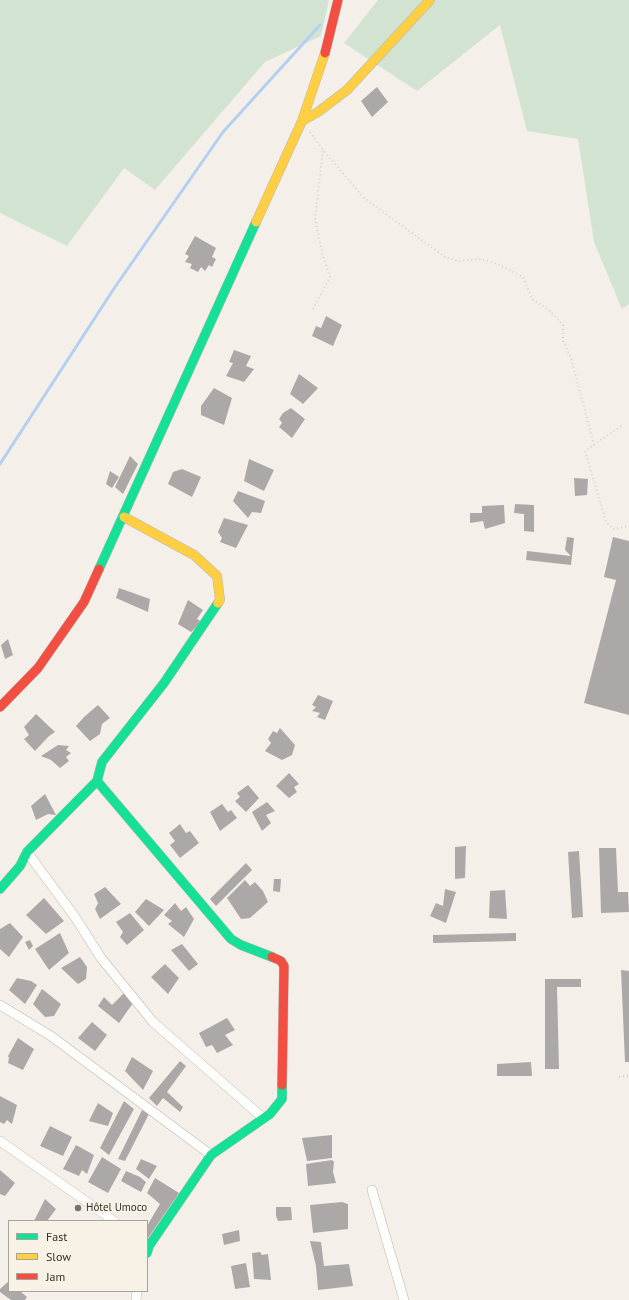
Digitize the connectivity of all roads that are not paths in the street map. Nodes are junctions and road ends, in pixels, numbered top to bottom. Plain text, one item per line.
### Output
1 (338, 0) edge
2 (430, 0) edge
3 (302, 121) junction
4 (124, 517) junction
5 (0, 707) edge
6 (97, 781) junction
7 (27, 852) junction
8 (0, 889) edge
9 (0, 1005) edge
10 (263, 1118) junction
11 (0, 1141) edge
12 (211, 1155) junction
13 (372, 1190) dead end
14 (113, 1220) edge
15 (148, 1248) edge
16 (404, 1300) edge

1 - 3 street
2 - 3 street
3 - 4 street
4 - 5 street
4 - 6 street
6 - 7 street
6 - 10 street
7 - 8 street
7 - 10 street
9 - 12 street
10 - 12 street
11 - 14 street
12 - 15 street
13 - 16 street

